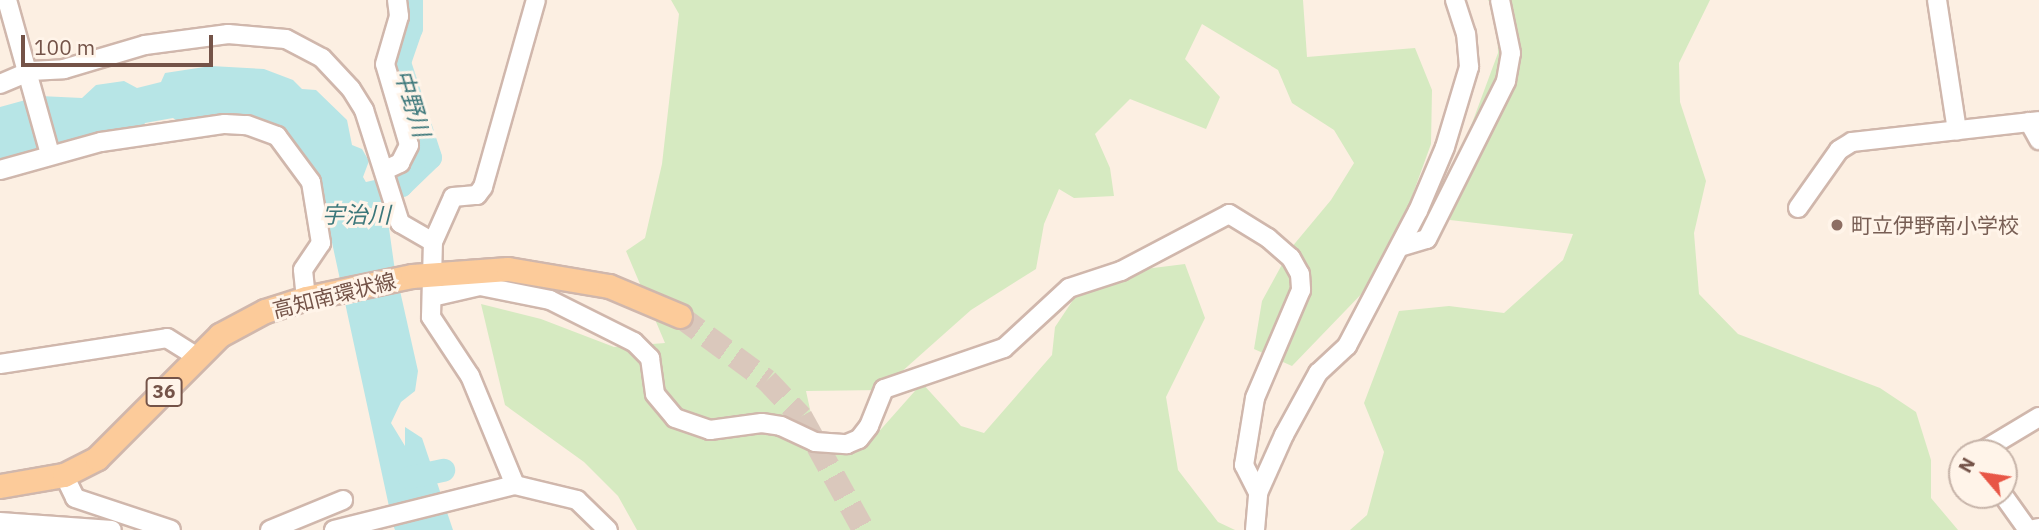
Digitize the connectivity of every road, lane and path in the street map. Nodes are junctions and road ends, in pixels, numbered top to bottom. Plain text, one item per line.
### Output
1 (8, 0) edge
2 (397, 0) edge
3 (536, 0) edge
4 (1455, 0) edge
5 (1500, 0) edge
6 (1937, 0) edge
7 (31, 74) junction
8 (0, 84) edge
9 (2034, 121) edge
10 (1957, 130) junction
11 (2039, 140) edge
12 (49, 151) junction
13 (0, 170) edge
14 (385, 170) junction
15 (1798, 208) dead end
16 (433, 242) junction
17 (1400, 247) junction
18 (426, 282) junction
19 (306, 298) junction
20 (680, 316) tunnel mouth
21 (198, 357) junction
22 (0, 364) edge
23 (2039, 418) edge
24 (2003, 439) edge
25 (64, 475) junction
26 (514, 485) junction
27 (0, 486) edge
28 (1258, 493) junction
29 (343, 500) dead end
30 (2013, 509) edge
31 (0, 522) edge
32 (2039, 528) edge
33 (111, 530) edge
34 (171, 530) edge
35 (270, 530) edge
36 (334, 530) edge
37 (608, 530) edge
38 (1255, 530) edge

1 - 7 street
2 - 14 street
3 - 16 street
4 - 17 street
5 - 17 street
6 - 10 street
7 - 8 street
7 - 12 street
7 - 14 street
9 - 10 street
9 - 11 street
10 - 15 street
12 - 13 street
12 - 19 street
14 - 16 street
16 - 18 street
17 - 28 street
18 - 19 main road, 高知南環状線 / 36
18 - 20 main road, 高知南環状線 / 36
18 - 26 street
18 - 28 street
19 - 21 main road, 高知南環状線 / 36
21 - 22 street
21 - 25 main road, 高知南環状線 / 36
23 - 24 street
25 - 27 main road, 高知南環状線 / 36
25 - 34 street
26 - 36 street
26 - 37 street
28 - 38 street
29 - 35 street
30 - 32 street
31 - 33 street

